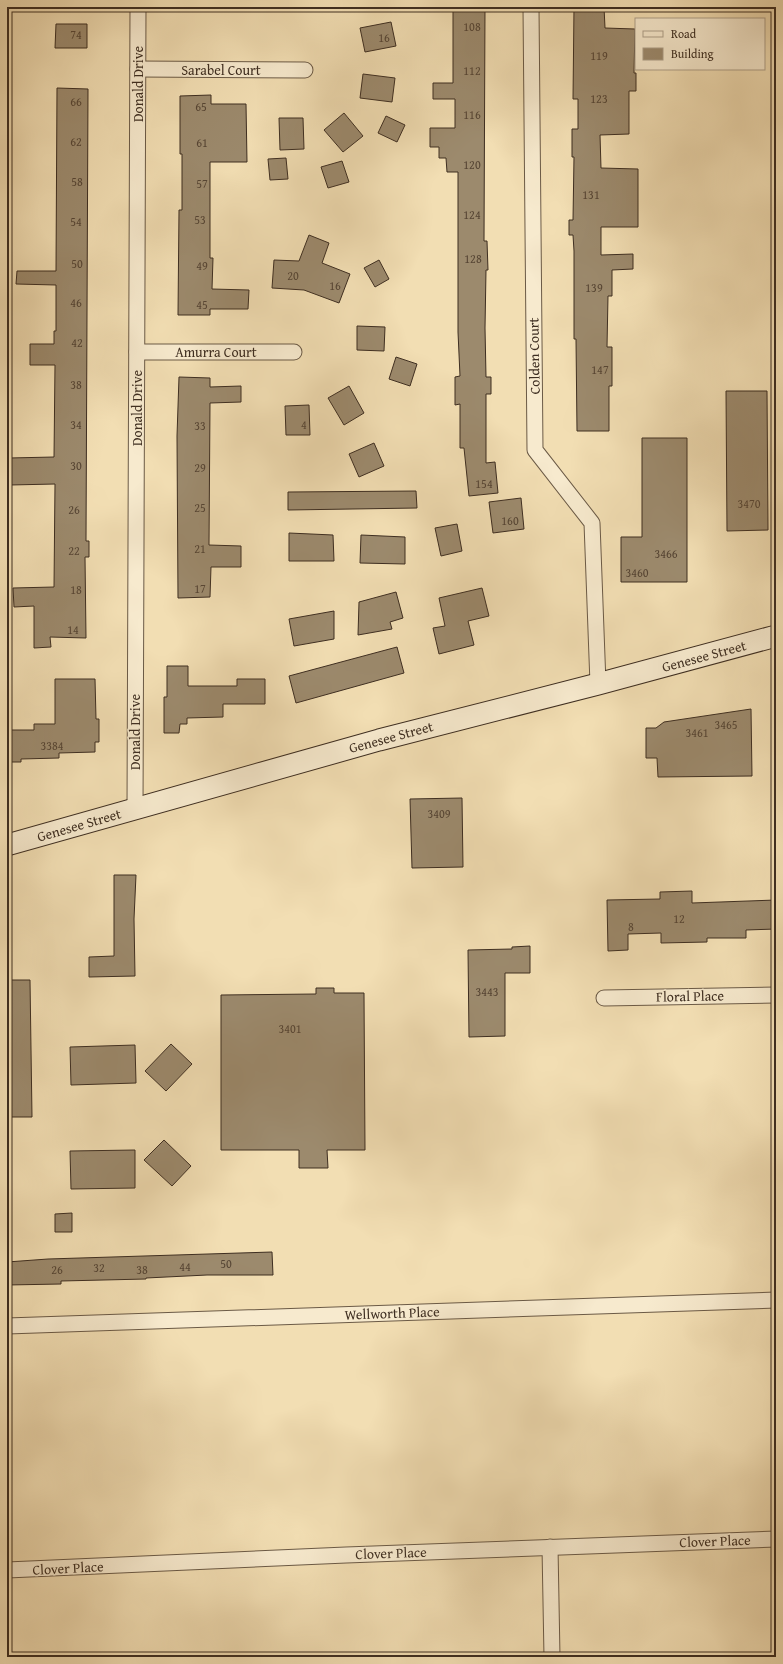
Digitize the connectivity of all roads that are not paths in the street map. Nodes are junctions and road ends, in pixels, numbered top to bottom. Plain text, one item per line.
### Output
1 (138, 7) edge
2 (531, 7) edge
3 (138, 69) junction
4 (304, 70) dead end
5 (137, 352) junction
6 (294, 352) dead end
7 (776, 636) edge
8 (598, 684) junction
9 (135, 809) junction
10 (7, 845) edge
11 (776, 995) edge
12 (604, 998) dead end
13 (776, 1300) edge
14 (7, 1326) edge
15 (776, 1539) edge
16 (550, 1547) junction
17 (7, 1570) edge
18 (552, 1657) edge

1 - 3 street, Donald Drive
2 - 8 street, Colden Court
3 - 4 street, Sarabel Court
3 - 5 street, Donald Drive
5 - 6 street, Amurra Court
5 - 9 street, Donald Drive
7 - 8 main road, Genesee Street
8 - 9 main road, Genesee Street
9 - 10 main road, Genesee Street
11 - 12 street, Floral Place
13 - 14 street, Wellworth Place
15 - 16 street, Clover Place
16 - 17 street, Clover Place
16 - 18 street

